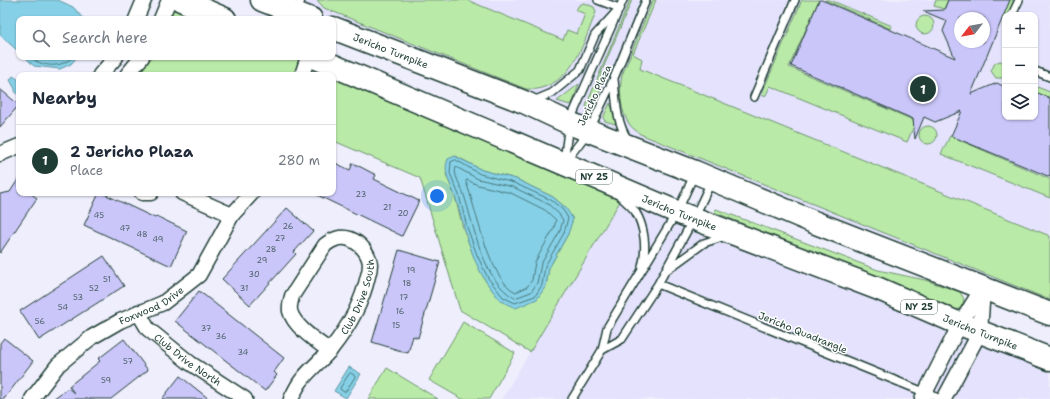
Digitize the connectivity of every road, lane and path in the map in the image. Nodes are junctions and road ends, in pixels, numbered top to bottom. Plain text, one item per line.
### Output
1 (144, 0) edge
2 (169, 0) edge
3 (181, 0) edge
4 (262, 0) edge
5 (598, 0) edge
6 (623, 0) edge
7 (646, 0) edge
8 (795, 0) edge
9 (1018, 0) edge
10 (619, 9) junction
11 (303, 11) edge
12 (1013, 12) edge
13 (137, 16) edge
14 (162, 16) edge
15 (218, 16) edge
16 (336, 29) edge
17 (113, 60) edge
18 (140, 60) edge
19 (307, 60) edge
20 (317, 60) edge
21 (331, 70) edge
22 (103, 72) edge
23 (130, 72) edge
24 (303, 72) edge
25 (336, 72) edge
26 (1038, 72) edge
27 (1050, 77) edge
28 (614, 78) junction
29 (754, 97) dead end
30 (524, 102) junction
31 (569, 123) junction
32 (589, 131) junction
33 (16, 147) edge
34 (636, 150) junction
35 (0, 154) edge
36 (564, 164) junction
37 (703, 176) junction
38 (603, 180) junction
39 (189, 196) edge
40 (249, 196) edge
41 (232, 215) junction
42 (686, 215) junction
43 (736, 234) junction
44 (665, 271) junction
45 (640, 272) junction
46 (658, 284) junction
47 (983, 287) junction
48 (138, 312) junction
49 (1050, 314) edge
50 (960, 324) junction
51 (980, 332) junction
52 (602, 350) junction
53 (330, 351) junction
54 (1050, 359) edge
55 (924, 396) edge
56 (32, 399) edge
57 (245, 399) edge
58 (290, 399) edge
59 (572, 399) edge
60 (941, 399) edge
61 (944, 399) edge

1 - 13 street
2 - 14 street
3 - 15 main road
4 - 11 main road
5 - 10 lane
6 - 10 lane, Jericho Plaza
7 - 28 lane, Jericho Plaza
8 - 29 lane
9 - 12 lane
10 - 30 lane
10 - 31 lane, Jericho Plaza
16 - 30 main road, Jericho Turnpike
17 - 22 street
18 - 23 street
19 - 24 street
20 - 21 main road, Jericho Turnpike / NY 25
25 - 36 main road, Jericho Turnpike / NY 25
26 - 27 lane
28 - 32 lane, Jericho Plaza
28 - 34 lane
30 - 31 main road, Jericho Turnpike
31 - 32 main road, Jericho Turnpike
31 - 36 lane, Jericho Plaza
32 - 34 main road, Jericho Turnpike
32 - 36 lane, Jericho Plaza
33 - 35 street
34 - 37 main road, Jericho Turnpike
36 - 38 main road, Jericho Turnpike / NY 25
37 - 42 lane
37 - 42 lane
37 - 47 main road, Jericho Turnpike
38 - 42 main road, Jericho Turnpike / NY 25
38 - 45 lane
39 - 41 street
40 - 41 street, Foxwood Drive
41 - 48 street, Foxwood Drive
42 - 43 main road, Jericho Turnpike / NY 25
42 - 44 lane
42 - 45 lane
43 - 44 lane
43 - 50 main road, Jericho Turnpike / NY 25
44 - 46 lane
45 - 52 lane
46 - 52 lane
46 - 55 lane, Jericho Quadrangle
47 - 49 main road, Jericho Turnpike
47 - 50 street
47 - 51 street
48 - 56 street, Foxwood Drive
48 - 57 street, Club Drive North
50 - 51 main road, Jericho Turnpike / NY 25
50 - 55 street
51 - 54 main road, Jericho Turnpike / NY 25
51 - 61 street
52 - 59 lane
53 - 53 street, Club Drive South
53 - 58 street, Club Drive South
55 - 60 lane, Jericho Quadrangle

